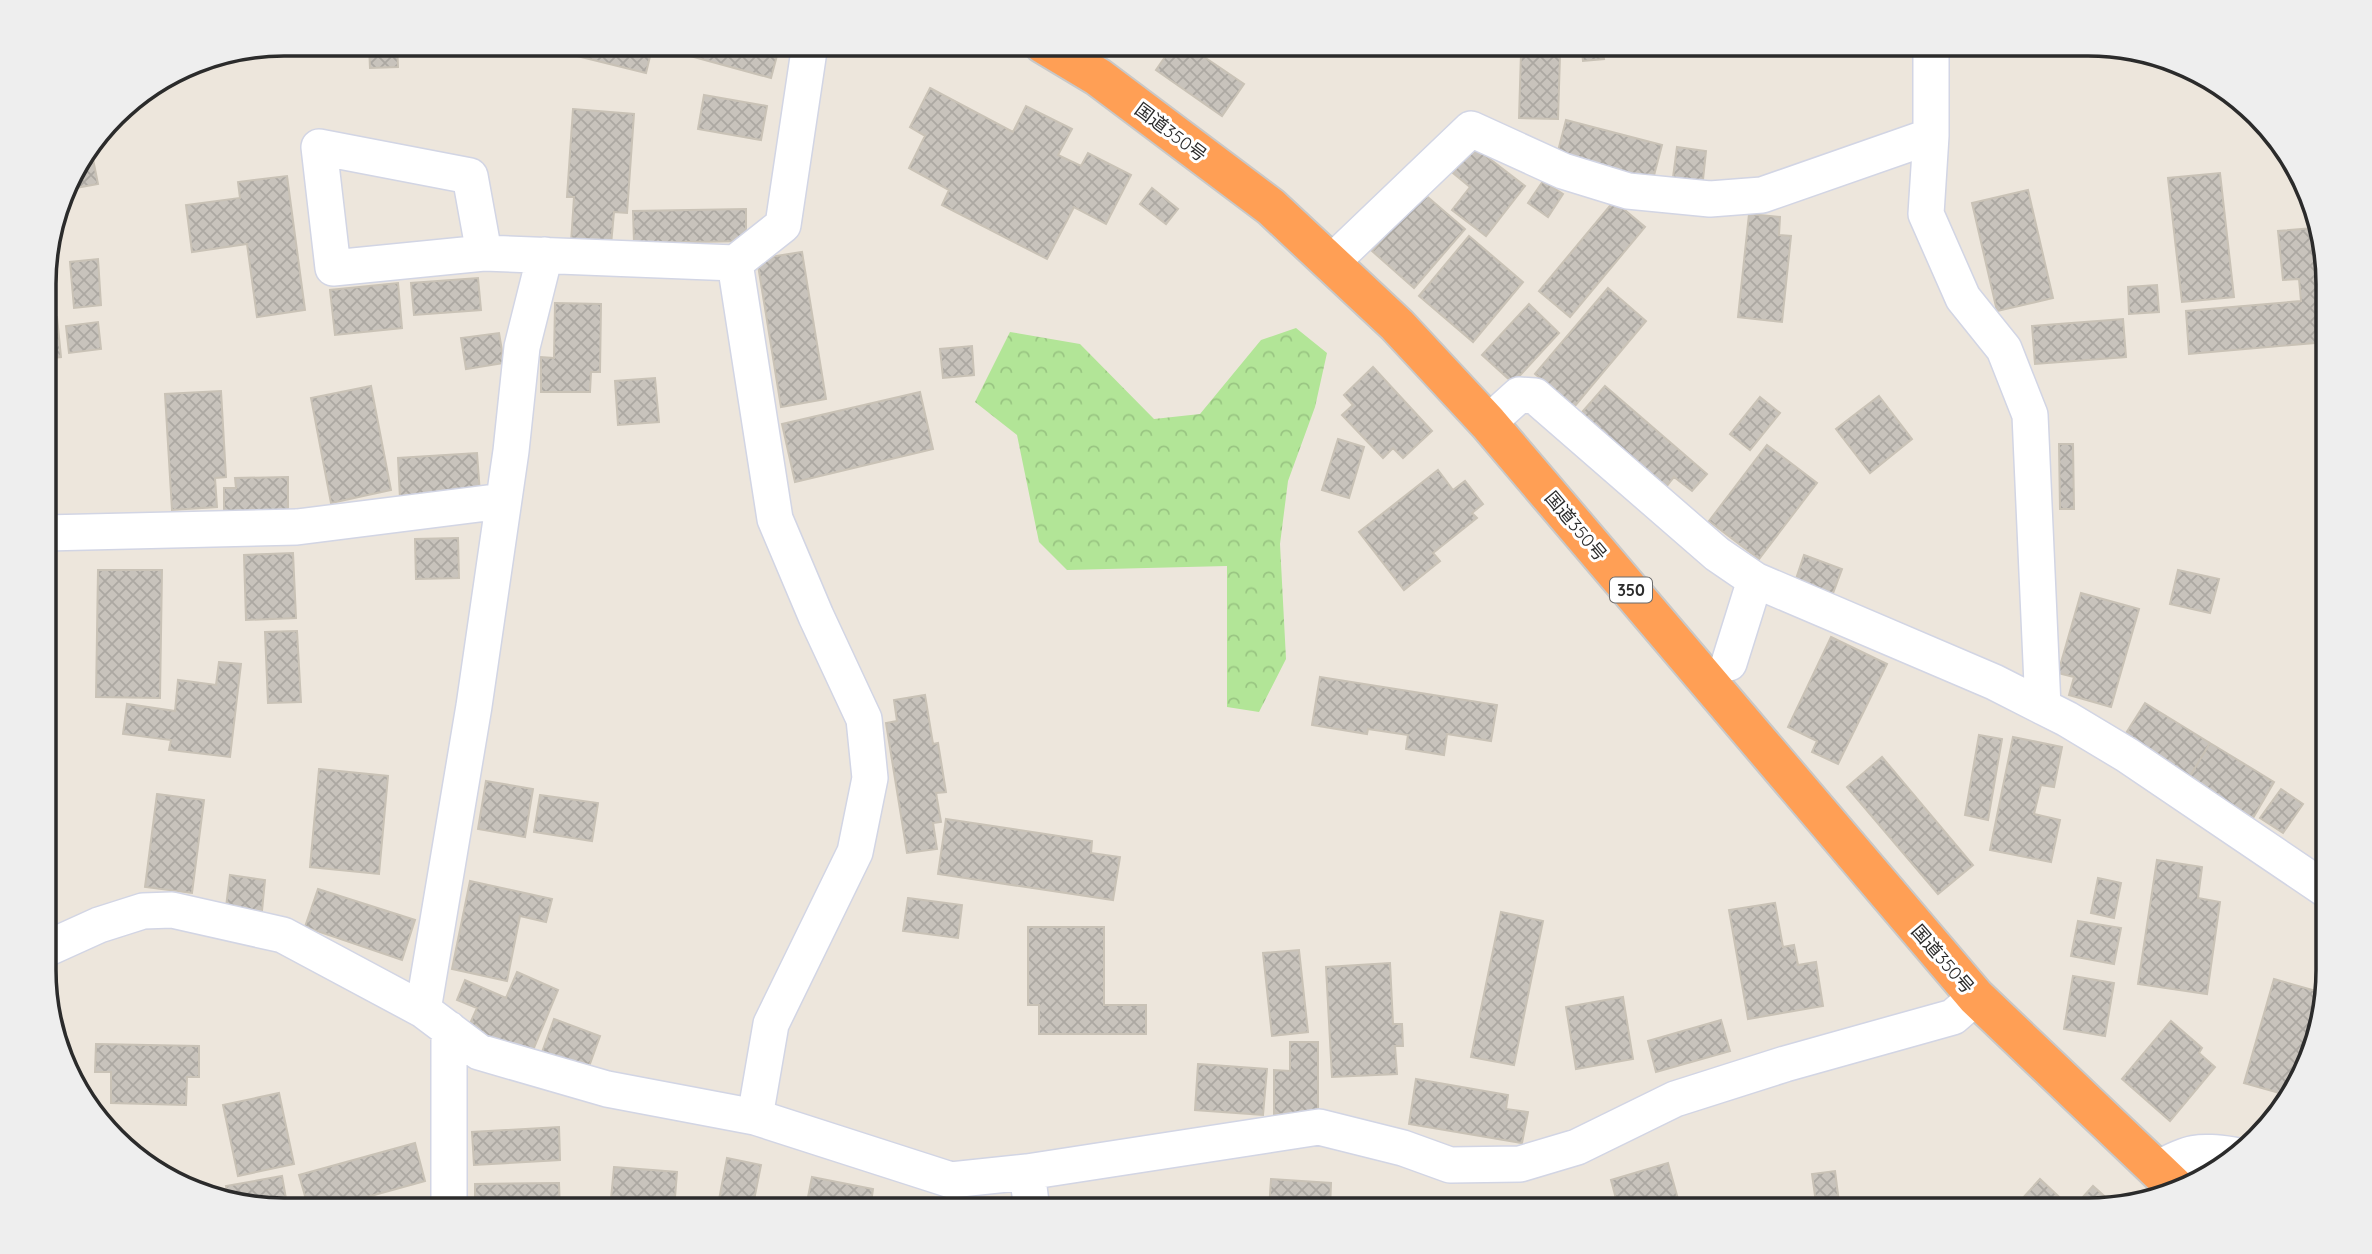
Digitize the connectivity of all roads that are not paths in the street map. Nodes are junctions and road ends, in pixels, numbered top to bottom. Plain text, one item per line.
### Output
1 (808, 56) edge
2 (1063, 56) edge
3 (1931, 56) edge
4 (1931, 136) junction
5 (484, 253) junction
6 (545, 255) junction
7 (1332, 262) junction
8 (735, 263) junction
9 (1488, 423) junction
10 (503, 501) junction
11 (56, 533) edge
12 (1755, 580) junction
13 (1729, 663) dead end
14 (2043, 707) junction
15 (2316, 883) edge
16 (56, 944) edge
17 (1976, 997) junction
18 (436, 1019) junction
19 (755, 1117) junction
20 (2222, 1154) edge
21 (1027, 1172) junction
22 (2165, 1177) edge
23 (448, 1198) edge
24 (1030, 1198) edge

1 - 8 street
2 - 7 highway, 国道350号 / 350
3 - 4 street
4 - 7 street
4 - 14 street
5 - 5 street
5 - 6 street
6 - 8 street
6 - 10 street
7 - 9 highway, 国道350号 / 350
8 - 19 street
9 - 12 street
9 - 17 highway, 国道350号 / 350
10 - 11 street
10 - 18 street
12 - 13 street
12 - 14 street
14 - 15 street
16 - 18 street
17 - 21 street
17 - 22 highway, 国道350号 / 350
18 - 19 street
18 - 23 street
19 - 21 street
20 - 22 street
21 - 24 street

